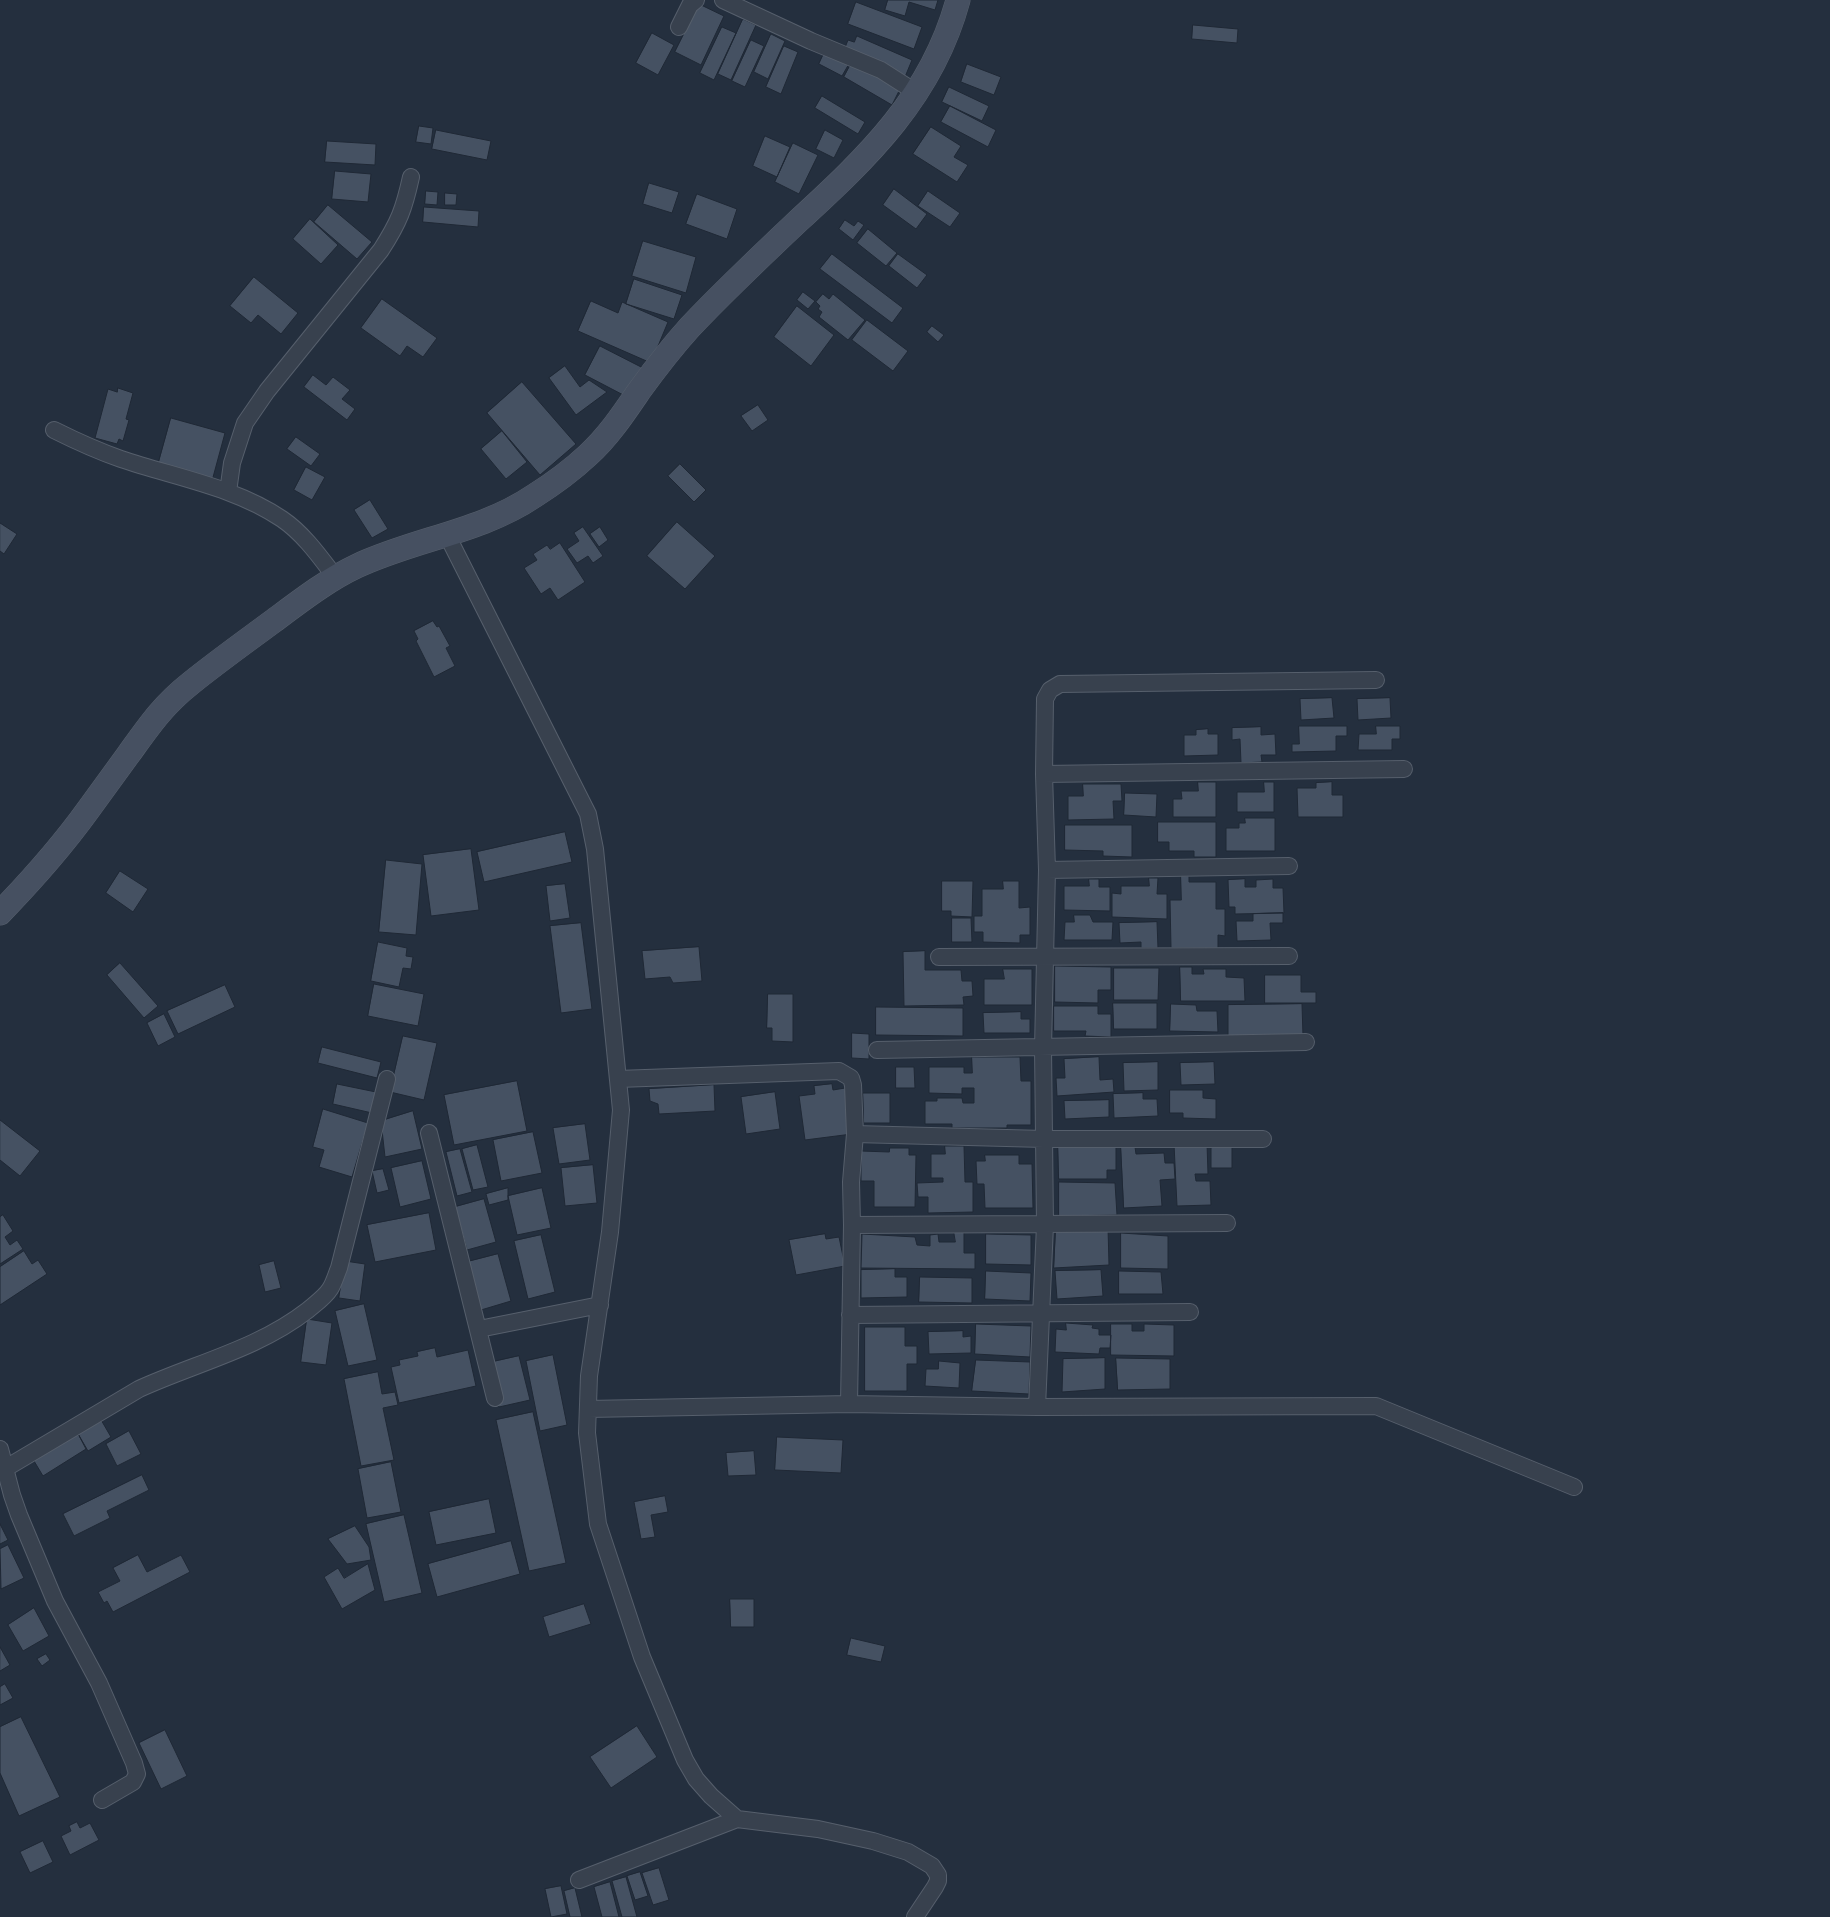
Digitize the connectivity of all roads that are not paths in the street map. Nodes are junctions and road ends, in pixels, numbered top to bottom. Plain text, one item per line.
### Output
1 (696, 0) edge
2 (723, 0) edge
3 (958, 0) edge
4 (680, 27) dead end
5 (917, 93) junction
6 (411, 177) dead end
7 (54, 430) dead end
8 (228, 492) junction
9 (447, 535) junction
10 (336, 578) junction
11 (1376, 680) dead end
12 (1404, 769) dead end
13 (1044, 774) junction
14 (1289, 866) dead end
15 (1047, 870) junction
16 (0, 913) edge
17 (1045, 956) junction
18 (1289, 956) dead end
19 (939, 957) dead end
20 (1306, 1042) dead end
21 (1043, 1048) junction
22 (877, 1050) dead end
23 (386, 1079) dead end
24 (618, 1079) junction
25 (430, 1133) dead end
26 (855, 1134) junction
27 (1044, 1139) junction
28 (1263, 1139) dead end
29 (1227, 1223) dead end
30 (852, 1225) junction
31 (1044, 1225) junction
32 (600, 1305) junction
33 (1190, 1312) dead end
34 (1042, 1313) junction
35 (850, 1315) junction
36 (479, 1330) junction
37 (494, 1398) dead end
38 (848, 1404) junction
39 (1037, 1407) junction
40 (588, 1410) junction
41 (0, 1449) edge
42 (6, 1468) junction
43 (1574, 1487) dead end
44 (102, 1800) dead end
45 (737, 1819) junction
46 (579, 1880) dead end
47 (916, 1917) edge

1 - 4 street
2 - 5 street
3 - 5 street
5 - 9 street
6 - 8 street
7 - 8 street
8 - 10 street
9 - 10 street
9 - 24 street
10 - 16 street
11 - 13 street
12 - 13 street
13 - 15 street
14 - 15 street
15 - 17 street
17 - 18 street
17 - 19 street
17 - 21 street
20 - 21 street
21 - 22 street
21 - 27 street
23 - 42 street
24 - 26 street
24 - 32 street
25 - 36 street
26 - 27 street
26 - 30 street
27 - 28 street
27 - 31 street
29 - 31 street
30 - 31 street
30 - 35 street
31 - 34 street
32 - 36 street
32 - 40 street
33 - 34 street
34 - 35 street
34 - 39 street
35 - 38 street
36 - 37 street
38 - 39 street
38 - 40 street
39 - 43 street
40 - 45 street
41 - 42 street
42 - 44 street
45 - 46 street
45 - 47 street

